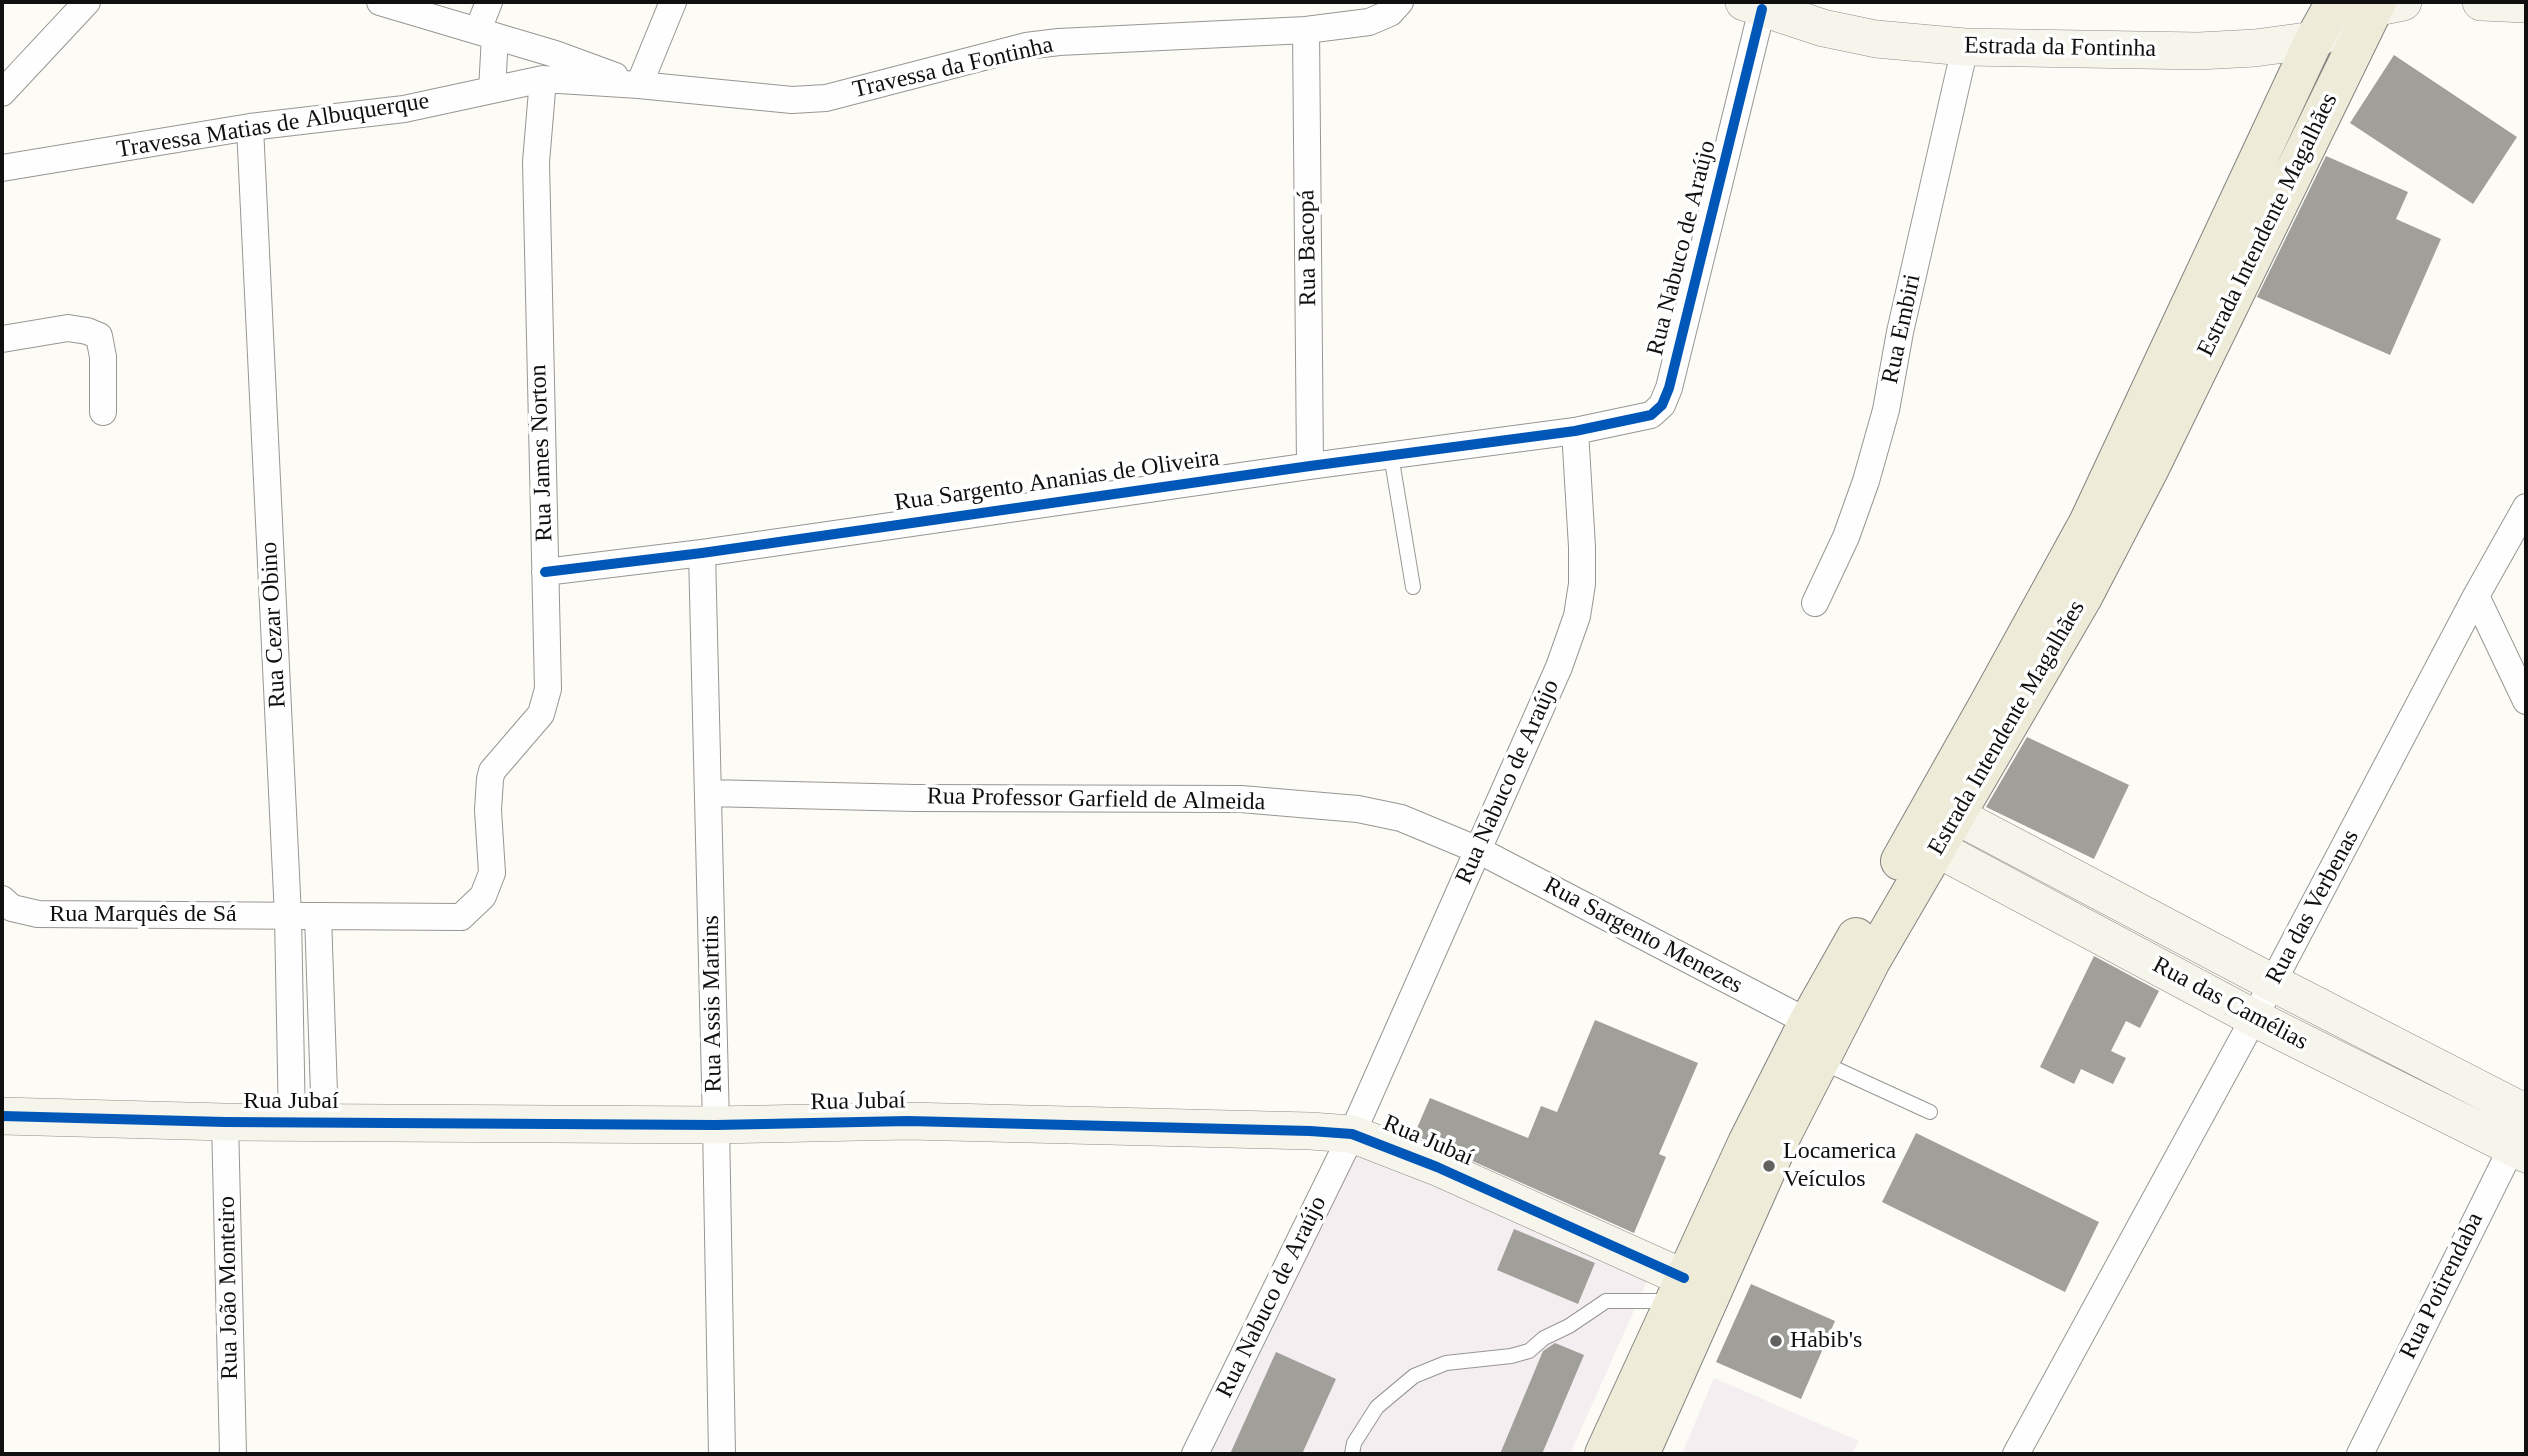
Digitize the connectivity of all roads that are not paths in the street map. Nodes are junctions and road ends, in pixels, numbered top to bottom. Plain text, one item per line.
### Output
1 (87, 2) edge
2 (380, 2) edge
3 (489, 2) edge
4 (673, 2) edge
5 (1400, 2) edge
6 (2336, 2) edge
7 (2481, 2) edge
8 (2384, 4) edge
9 (2526, 4) edge
10 (1753, 5) edge
11 (1306, 30) junction
12 (486, 33) junction
13 (2314, 40) junction
14 (1965, 47) junction
15 (543, 79) junction
16 (633, 85) junction
17 (492, 90) junction
18 (2, 93) edge
19 (250, 127) junction
20 (2, 168) edge
21 (2, 339) edge
22 (103, 412) dead end
23 (1575, 431) junction
24 (1391, 455) junction
25 (1310, 466) junction
26 (2526, 507) edge
27 (702, 553) junction
28 (545, 572) junction
29 (1413, 587) dead end
30 (2476, 596) junction
31 (1815, 603) dead end
32 (2526, 701) edge
33 (708, 793) junction
34 (1957, 816) junction
35 (1936, 848) junction
36 (1478, 850) junction
37 (2, 899) edge
38 (288, 916) junction
39 (318, 916) junction
40 (2273, 983) junction
41 (2254, 1018) junction
42 (1808, 1022) junction
43 (1820, 1062) junction
44 (1930, 1112) dead end
45 (2526, 1113) edge
46 (2, 1116) edge
47 (225, 1122) junction
48 (309, 1123) junction
49 (716, 1125) junction
50 (1352, 1134) junction
51 (2522, 1140) edge
52 (1679, 1289) junction
53 (233, 1454) edge
54 (722, 1454) edge
55 (1195, 1454) edge
56 (1352, 1454) edge
57 (1604, 1454) edge
58 (1640, 1454) edge
59 (2016, 1454) edge
60 (2360, 1454) edge

1 - 18 street
2 - 12 street, Travessa da Fontinha
3 - 12 street
4 - 16 street
5 - 11 street, Travessa da Fontinha
6 - 13 main road, Estrada Intendente Magalhães
7 - 9 street
8 - 13 street, Estrada da Fontinha
8 - 34 main road, Estrada Intendente Magalhães
10 - 14 street, Estrada da Fontinha
10 - 23 street, Rua Nabuco de Araújo
11 - 16 street, Travessa da Fontinha
11 - 25 street, Rua Bacopá
12 - 16 street, Travessa da Fontinha
12 - 17 street
13 - 14 street, Estrada da Fontinha
13 - 42 main road, Estrada Intendente Magalhães
14 - 31 street, Rua Embiri
15 - 16 street, Travessa da Fontinha
15 - 17 street, Travessa Matias de Albuquerque
15 - 28 street, Rua James Norton
17 - 19 street, Travessa Matias de Albuquerque
19 - 20 street, Travessa Matias de Albuquerque
19 - 38 street, Rua Cezar Obino
21 - 22 street
23 - 24 street, Rua Sargento Ananias de Oliveira
23 - 36 street, Rua Nabuco de Araújo
24 - 25 street, Rua Sargento Ananias de Oliveira
24 - 29 lane
25 - 27 street, Rua Sargento Ananias de Oliveira
26 - 30 street, Rua das Verbenas
27 - 28 street, Rua Sargento Ananias de Oliveira
27 - 33 street, Rua Assis Martins
28 - 39 street, Rua James Norton
30 - 32 street
30 - 40 street, Rua das Verbenas
33 - 36 street, Rua Professor Garfield de Almeida
33 - 49 street, Rua Assis Martins
34 - 35 main road, Estrada Intendente Magalhães
34 - 40 street, Rua das Camélias
35 - 41 street, Rua das Camélias
35 - 43 main road, Estrada Intendente Magalhães
36 - 42 street, Rua Sargento Menezes
36 - 50 street, Rua Nabuco de Araújo
37 - 38 street, Rua Marquês de Sá
38 - 39 street, Rua James Norton
38 - 48 street, Rua Cezar Obino
39 - 48 street
40 - 41 street, Rua das Verbenas
40 - 45 street, Rua das Camélias
41 - 51 street, Rua das Camélias
41 - 59 street, Rua das Verbenas
42 - 52 main road, Estrada Intendente Magalhães
43 - 44 lane
43 - 58 main road, Estrada Intendente Magalhães
46 - 47 street, Rua Jubaí
47 - 48 street, Rua Jubaí
47 - 53 street, Rua João Monteiro
48 - 49 street, Rua Jubaí
49 - 50 street, Rua Jubaí
49 - 54 street, Rua Assis Martins
50 - 52 street, Rua Jubaí
50 - 55 street, Rua Nabuco de Araújo
51 - 60 street, Rua Potirendaba
52 - 56 lane
52 - 57 main road, Estrada Intendente Magalhães

